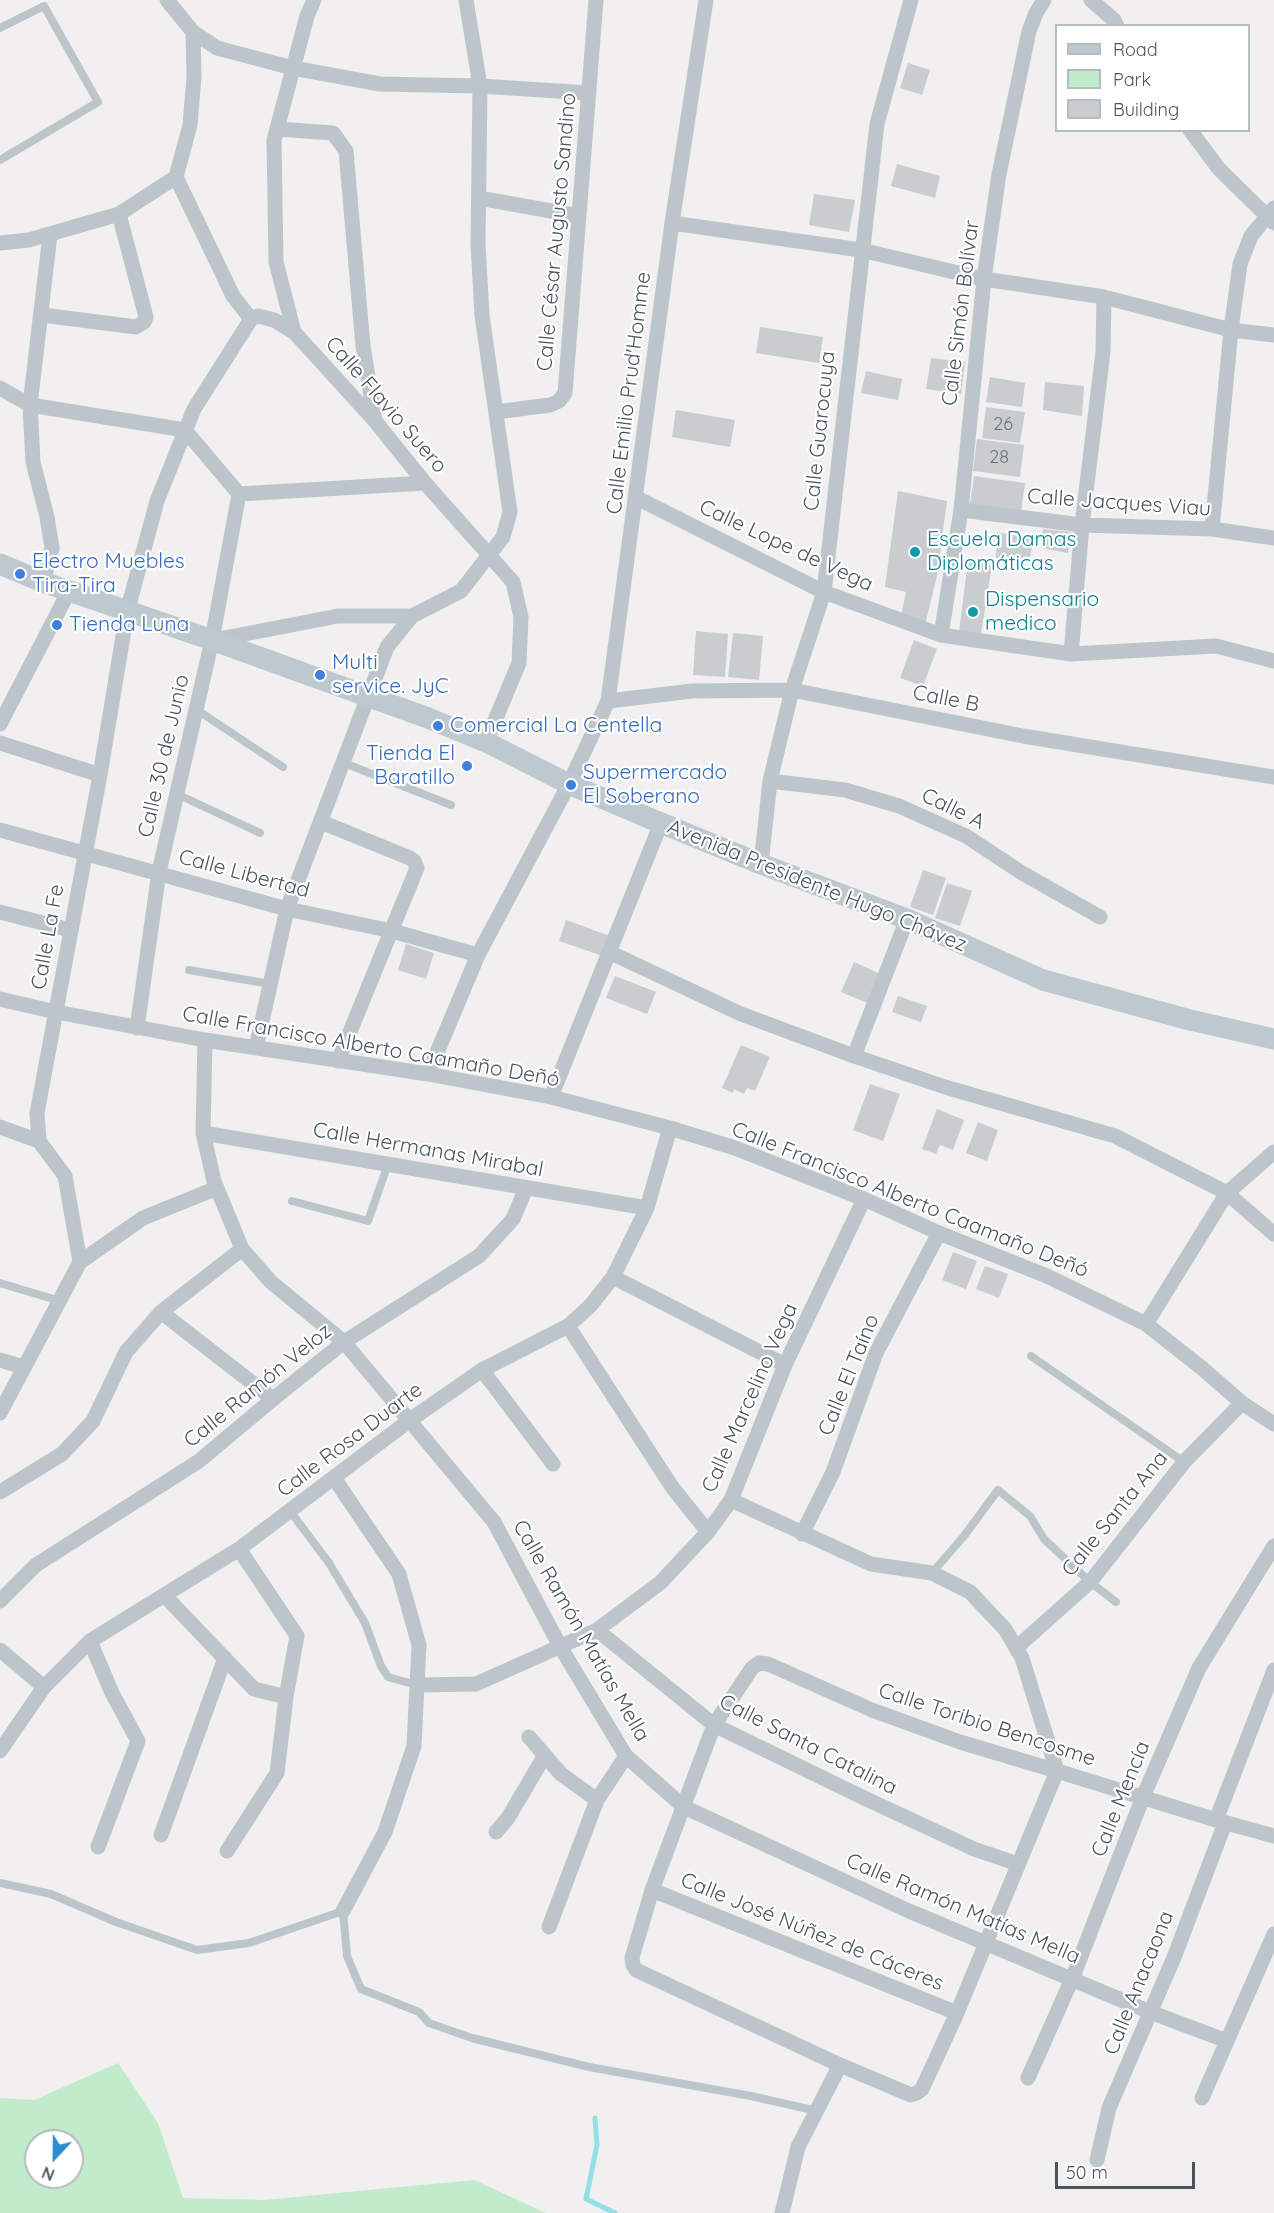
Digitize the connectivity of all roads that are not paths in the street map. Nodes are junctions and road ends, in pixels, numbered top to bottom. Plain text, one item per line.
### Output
1 (166, 0) edge
2 (187, 0) edge
3 (314, 0) edge
4 (465, 0) edge
5 (596, 0) edge
6 (706, 0) edge
7 (911, 0) edge
8 (1044, 0) edge
9 (1091, 0) edge
10 (178, 13) junction
11 (1116, 24) edge
12 (0, 28) edge
13 (193, 32) junction
14 (292, 68) junction
15 (480, 86) junction
16 (589, 93) junction
17 (277, 129) junction
18 (1192, 132) edge
19 (0, 160) edge
20 (176, 177) junction
21 (479, 198) junction
22 (119, 214) junction
23 (579, 216) junction
24 (1271, 216) edge
25 (672, 223) junction
26 (50, 235) junction
27 (0, 243) edge
28 (861, 250) junction
29 (984, 279) junction
30 (1104, 297) junction
31 (42, 315) junction
32 (251, 319) junction
33 (1231, 330) junction
34 (294, 332) junction
35 (1274, 335) edge
36 (0, 388) edge
37 (30, 405) junction
38 (496, 412) junction
39 (375, 421) junction
40 (185, 430) junction
41 (425, 483) junction
42 (239, 494) junction
43 (637, 498) junction
44 (961, 510) junction
45 (1082, 525) junction
46 (1212, 529) junction
47 (1274, 538) edge
48 (488, 555) junction
49 (0, 564) edge
50 (43, 582) junction
51 (69, 591) junction
52 (824, 592) junction
53 (127, 612) junction
54 (412, 616) junction
55 (941, 635) junction
56 (212, 640) junction
57 (1071, 654) junction
58 (1274, 661) edge
59 (792, 690) junction
60 (370, 697) junction
61 (608, 700) junction
62 (196, 709) junction
63 (0, 724) edge
64 (486, 742) junction
65 (0, 743) edge
66 (344, 763) junction
67 (283, 767) dead end
68 (100, 775) junction
69 (1274, 777) edge
70 (770, 781) junction
71 (569, 784) junction
72 (177, 794) junction
73 (451, 805) dead end
74 (321, 822) junction
75 (661, 823) junction
76 (0, 830) edge
77 (260, 833) dead end
78 (85, 854) junction
79 (761, 864) junction
80 (159, 872) junction
81 (288, 909) junction
82 (0, 912) edge
83 (1100, 917) dead end
84 (907, 919) junction
85 (70, 930) junction
86 (392, 931) junction
87 (609, 952) junction
88 (478, 955) junction
89 (189, 970) dead end
90 (270, 984) junction
91 (0, 999) edge
92 (56, 1012) junction
93 (137, 1028) junction
94 (1274, 1039) edge
95 (205, 1040) junction
96 (256, 1048) junction
97 (854, 1056) junction
98 (338, 1061) junction
99 (428, 1074) junction
100 (551, 1097) junction
101 (0, 1127) edge
102 (670, 1128) junction
103 (203, 1133) junction
104 (39, 1141) junction
105 (1274, 1152) edge
106 (388, 1164) junction
107 (217, 1188) junction
108 (526, 1188) junction
109 (1227, 1193) junction
110 (864, 1199) junction
111 (292, 1201) dead end
112 (647, 1208) junction
113 (939, 1233) junction
114 (1274, 1234) edge
115 (242, 1249) junction
116 (80, 1262) junction
117 (613, 1277) junction
118 (0, 1283) edge
119 (60, 1301) junction
120 (161, 1312) junction
121 (1146, 1324) junction
122 (568, 1326) junction
123 (344, 1342) junction
124 (1031, 1356) dead end
125 (0, 1360) edge
126 (785, 1365) junction
127 (23, 1367) junction
128 (482, 1370) junction
129 (273, 1398) junction
130 (1242, 1403) junction
131 (0, 1413) edge
132 (410, 1420) junction
133 (1274, 1424) edge
134 (1184, 1462) junction
135 (553, 1464) dead end
136 (334, 1478) junction
137 (0, 1491) edge
138 (731, 1500) junction
139 (290, 1511) junction
140 (708, 1532) junction
141 (802, 1534) junction
142 (1274, 1546) edge
143 (239, 1549) junction
144 (932, 1573) junction
145 (1090, 1582) junction
146 (165, 1596) junction
147 (0, 1601) edge
148 (1116, 1602) dead end
149 (597, 1630) junction
150 (90, 1641) junction
151 (561, 1648) junction
152 (1016, 1648) junction
153 (0, 1650) edge
154 (225, 1658) junction
155 (1274, 1670) edge
156 (417, 1685) junction
157 (44, 1687) junction
158 (286, 1697) junction
159 (714, 1725) junction
160 (529, 1737) dead end
161 (0, 1751) edge
162 (544, 1755) junction
163 (626, 1756) junction
164 (1057, 1771) junction
165 (1143, 1797) junction
166 (597, 1800) junction
167 (684, 1806) junction
168 (1220, 1821) junction
169 (496, 1832) dead end
170 (161, 1835) dead end
171 (1274, 1836) edge
172 (98, 1848) dead end
173 (227, 1851) dead end
174 (1018, 1864) junction
175 (0, 1884) edge
176 (652, 1890) junction
177 (343, 1911) junction
178 (549, 1927) dead end
179 (1274, 1934) edge
180 (985, 1943) junction
181 (1072, 1979) junction
182 (1150, 2012) junction
183 (957, 2013) junction
184 (1227, 2041) junction
185 (840, 2065) junction
186 (1028, 2078) dead end
187 (1202, 2098) dead end
188 (817, 2111) junction
189 (1097, 2160) dead end
190 (782, 2213) edge

1 - 10 street
2 - 10 street
3 - 14 street, Calle Flavio Suero
4 - 15 street
5 - 16 street, Calle César Augusto Sandino
6 - 25 street, Calle Emilio Prud'Homme
7 - 28 street, Calle Guarocuya
8 - 29 street, Calle Simón Bolívar
9 - 11 street
10 - 13 street
12 - 19 lane
13 - 14 street
13 - 20 street
14 - 15 street
14 - 17 street, Calle Flavio Suero
15 - 16 street
15 - 21 street
16 - 23 street, Calle César Augusto Sandino
17 - 34 street, Calle Flavio Suero
17 - 39 street
18 - 24 street
20 - 22 street
20 - 32 street
21 - 23 street
21 - 38 street
22 - 26 street
22 - 31 street
23 - 38 street, Calle César Augusto Sandino
24 - 33 street
25 - 28 street
25 - 43 street, Calle Emilio Prud'Homme
26 - 27 street
26 - 31 street
28 - 29 street
28 - 52 street, Calle Guarocuya
29 - 30 street
29 - 44 street, Calle Simón Bolívar
30 - 33 street
30 - 45 street
31 - 37 street
32 - 34 street
32 - 40 street, Calle La Fe
33 - 35 street
33 - 46 street
34 - 39 street, Calle Flavio Suero
36 - 37 street
37 - 40 street
37 - 50 street
38 - 48 street
39 - 41 street, Calle Flavio Suero
40 - 42 street
40 - 53 street, Calle La Fe
41 - 42 street
41 - 48 street, Calle Flavio Suero
42 - 56 street, Calle 30 de Junio
43 - 52 street, Calle Lope de Vega
43 - 61 street, Calle Emilio Prud'Homme
44 - 45 street, Calle Jacques Viau
44 - 55 street, Calle Simón Bolívar
45 - 46 street, Calle Jacques Viau
45 - 57 street
46 - 47 street, Calle Jacques Viau
48 - 54 street
48 - 64 street, Calle Flavio Suero
49 - 50 main road, Avenida Presidente Hugo Chávez
50 - 51 main road, Avenida Presidente Hugo Chávez
51 - 53 main road, Avenida Presidente Hugo Chávez
51 - 63 street
52 - 55 street, Calle Lope de Vega
52 - 59 street, Calle Guarocuya
53 - 56 main road, Avenida Presidente Hugo Chávez
53 - 68 street, Calle La Fe
54 - 56 street
54 - 60 street
55 - 57 street, Calle Lope de Vega
56 - 60 main road, Avenida Presidente Hugo Chávez
56 - 62 street, Calle 30 de Junio
57 - 58 street, Calle Lope de Vega
59 - 61 street, Calle B
59 - 69 street, Calle B
59 - 70 street, Calle Guarocuya
60 - 64 main road, Avenida Presidente Hugo Chávez
60 - 66 street
61 - 71 street, Calle Emilio Prud'Homme
62 - 67 lane
62 - 72 street, Calle 30 de Junio
64 - 71 main road, Avenida Presidente Hugo Chávez
65 - 68 street
66 - 73 lane
66 - 74 street
68 - 78 street, Calle La Fe
70 - 79 street, Calle Guarocuya
70 - 83 street, Calle A
71 - 75 main road, Avenida Presidente Hugo Chávez
71 - 88 street, Calle Emilio Prud'Homme
72 - 77 lane
72 - 80 street, Calle 30 de Junio
74 - 81 street
74 - 86 street
75 - 79 main road, Avenida Presidente Hugo Chávez
75 - 87 street
76 - 78 street, Calle Libertad
78 - 80 street, Calle Libertad
78 - 85 street, Calle La Fe
79 - 84 main road, Avenida Presidente Hugo Chávez
80 - 81 street, Calle Libertad
80 - 93 street, Calle 30 de Junio
81 - 86 street, Calle Libertad
81 - 90 street
82 - 85 street
84 - 94 main road, Avenida Presidente Hugo Chávez
84 - 97 street
85 - 92 street, Calle La Fe
86 - 88 street, Calle Libertad
86 - 98 street
87 - 97 street
87 - 100 street
88 - 99 street, Calle Emilio Prud'Homme
89 - 90 lane
90 - 96 street
91 - 92 street, Calle Francisco Alberto Caamaño Deñó
92 - 93 street, Calle Francisco Alberto Caamaño Deñó
92 - 104 street, Calle La Fe
93 - 95 street, Calle Francisco Alberto Caamaño Deñó
95 - 96 street, Calle Francisco Alberto Caamaño Deñó
95 - 103 street, Calle Ramón Matías Mella
96 - 98 street, Calle Francisco Alberto Caamaño Deñó
97 - 109 street
98 - 99 street, Calle Francisco Alberto Caamaño Deñó
99 - 100 street, Calle Francisco Alberto Caamaño Deñó
100 - 102 street, Calle Francisco Alberto Caamaño Deñó
101 - 104 street
102 - 110 street, Calle Francisco Alberto Caamaño Deñó
102 - 112 street, Calle Rosa Duarte
103 - 106 street, Calle Hermanas Mirabal
103 - 107 street, Calle Ramón Matías Mella
104 - 116 street
105 - 109 street
106 - 108 street, Calle Hermanas Mirabal
106 - 111 lane
107 - 115 street, Calle Ramón Matías Mella
107 - 116 street
108 - 112 street, Calle Hermanas Mirabal
108 - 123 street, Calle Ramón Veloz
109 - 114 street
109 - 121 street
110 - 113 street, Calle Francisco Alberto Caamaño Deñó
110 - 126 street, Calle Marcelino Vega
112 - 117 street, Calle Rosa Duarte
113 - 121 street, Calle Francisco Alberto Caamaño Deñó
113 - 141 street, Calle El Taíno
115 - 120 street
115 - 123 street, Calle Ramón Matías Mella
116 - 119 street
117 - 122 street, Calle Rosa Duarte
117 - 126 street
118 - 119 lane
119 - 127 street
120 - 129 street
120 - 137 street
121 - 130 street, Calle Francisco Alberto Caamaño Deñó
122 - 128 street, Calle Rosa Duarte
122 - 140 street
123 - 129 street, Calle Ramón Veloz
123 - 132 street, Calle Ramón Matías Mella
124 - 134 lane
125 - 127 street
126 - 138 street, Calle Marcelino Vega
127 - 131 street
128 - 132 street, Calle Rosa Duarte
128 - 135 street
129 - 147 street, Calle Ramón Veloz
130 - 133 street, Calle Francisco Alberto Caamaño Deñó
130 - 134 street, Calle Santa Ana
132 - 136 street, Calle Rosa Duarte
132 - 151 street, Calle Ramón Matías Mella
134 - 145 street, Calle Santa Ana
136 - 139 street, Calle Rosa Duarte
136 - 156 street
138 - 140 street, Calle Marcelino Vega
138 - 141 street
139 - 143 street, Calle Rosa Duarte
139 - 156 lane
140 - 149 street, Calle Marcelino Vega
141 - 144 street
142 - 165 street, Calle Mencía
143 - 146 street, Calle Rosa Duarte
143 - 158 street
144 - 145 lane
144 - 152 street
145 - 148 lane
145 - 152 street, Calle Santa Ana
146 - 150 street, Calle Rosa Duarte
146 - 154 street
149 - 151 street, Calle Marcelino Vega
149 - 159 street, Calle Santa Catalina
150 - 157 street, Calle Rosa Duarte
150 - 172 street
151 - 156 street, Calle Marcelino Vega
151 - 163 street, Calle Ramón Matías Mella
152 - 164 street
153 - 157 street
154 - 158 street
154 - 170 street
155 - 168 street, Calle Anacaona
156 - 177 street
157 - 161 street, Calle Rosa Duarte
158 - 173 street
159 - 164 street, Calle Toribio Bencosme
159 - 167 street
159 - 174 street, Calle Santa Catalina
160 - 162 street
162 - 166 street
162 - 169 street
163 - 166 street
163 - 167 street, Calle Ramón Matías Mella
164 - 165 street, Calle Toribio Bencosme
164 - 174 street
165 - 168 street, Calle Toribio Bencosme
165 - 181 street, Calle Mencía
166 - 178 street
167 - 176 street
167 - 180 street, Calle Ramón Matías Mella
168 - 171 street, Calle Toribio Bencosme
168 - 182 street, Calle Anacaona
174 - 180 street
175 - 177 lane
176 - 183 street, Calle José Núñez de Cáceres
176 - 185 street
177 - 188 lane
179 - 184 street
180 - 181 street, Calle Ramón Matías Mella
180 - 183 street
181 - 182 street, Calle Ramón Matías Mella
181 - 186 street, Calle Mencía
182 - 184 street, Calle Ramón Matías Mella
182 - 189 street, Calle Anacaona
183 - 185 street
184 - 187 street
185 - 188 street
188 - 190 street

